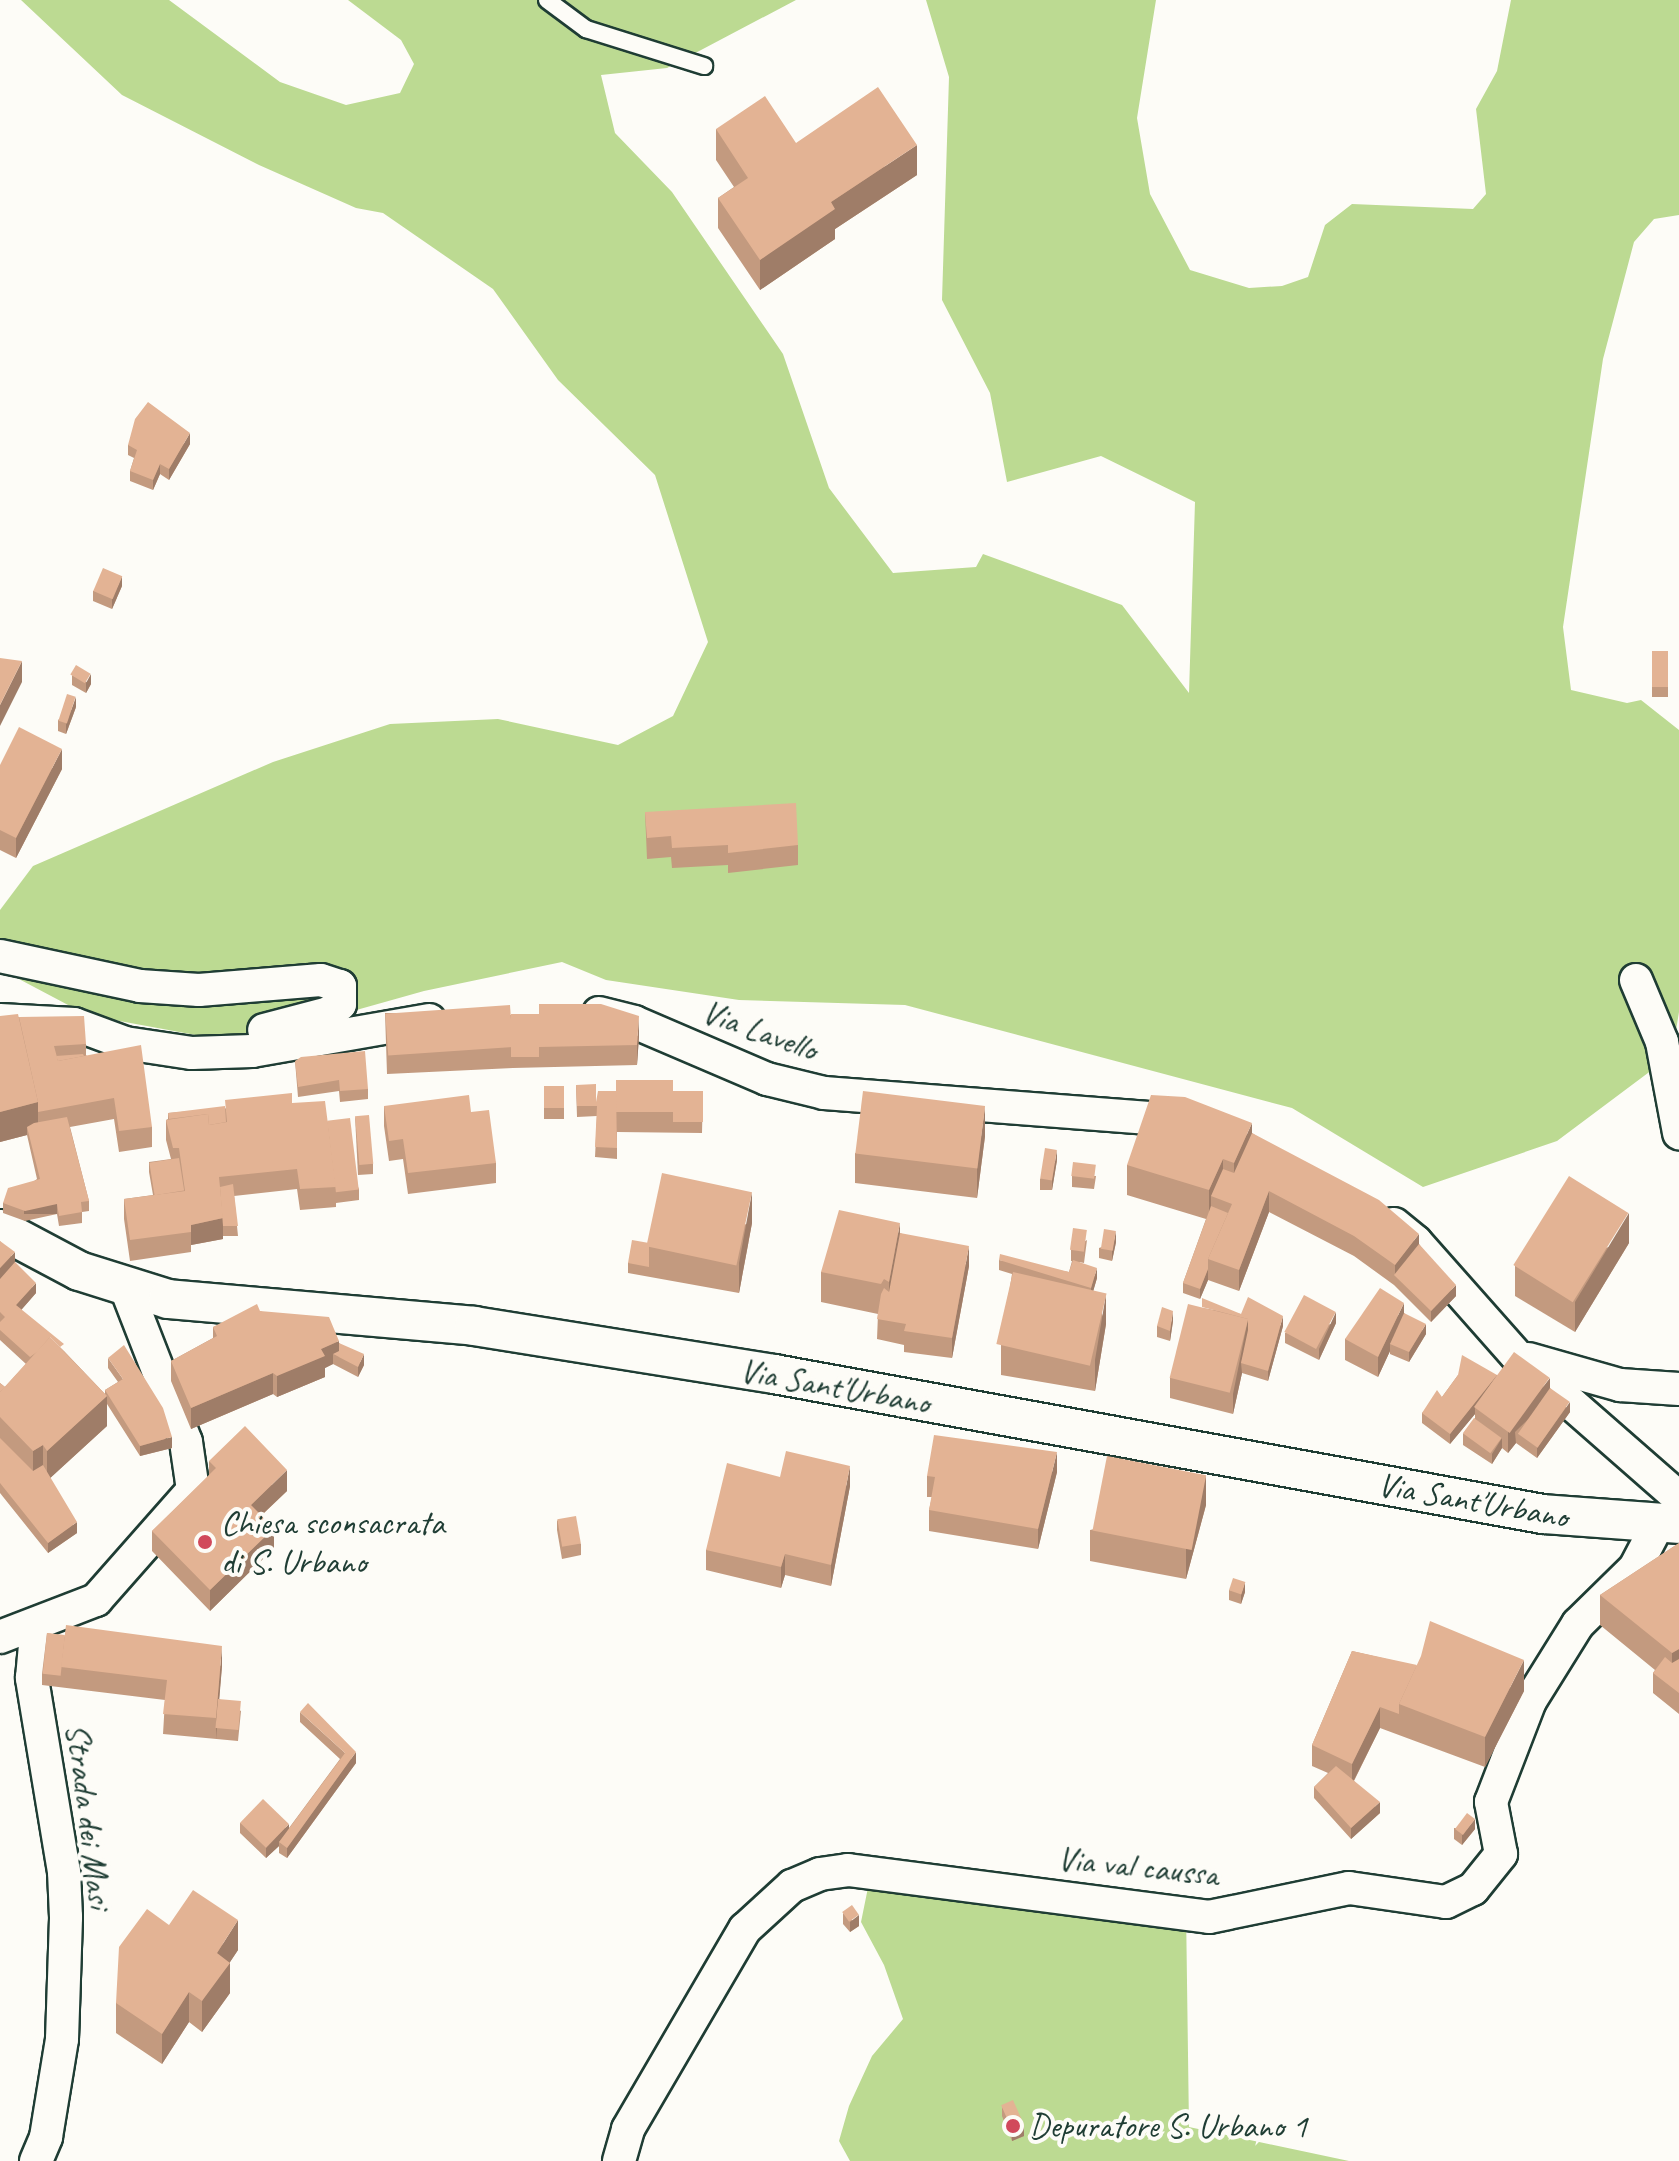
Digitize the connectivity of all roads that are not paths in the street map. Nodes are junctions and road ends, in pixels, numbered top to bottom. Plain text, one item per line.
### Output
1 (547, 0) edge
2 (704, 66) dead end
3 (0, 956) edge
4 (1636, 980) dead end
5 (563, 1013) edge
6 (460, 1019) edge
7 (0, 1020) edge
8 (213, 1051) junction
9 (1221, 1129) edge
10 (1679, 1133) edge
11 (1365, 1204) edge
12 (0, 1229) edge
13 (126, 1288) junction
14 (1517, 1356) junction
15 (1679, 1389) edge
16 (1672, 1515) edge
17 (37, 1623) junction
18 (0, 1637) edge
19 (36, 2161) edge
20 (619, 2161) edge

1 - 2 lane
3 - 8 street
4 - 10 street
5 - 9 street, Via Lavello
6 - 8 street
7 - 8 street
11 - 14 street
12 - 13 street, Via Sant'Urbano
13 - 16 street, Via Sant'Urbano
13 - 17 street
14 - 15 street
14 - 16 street
16 - 20 street, Via val caussa
17 - 18 street
17 - 19 street, Strada dei Masi

